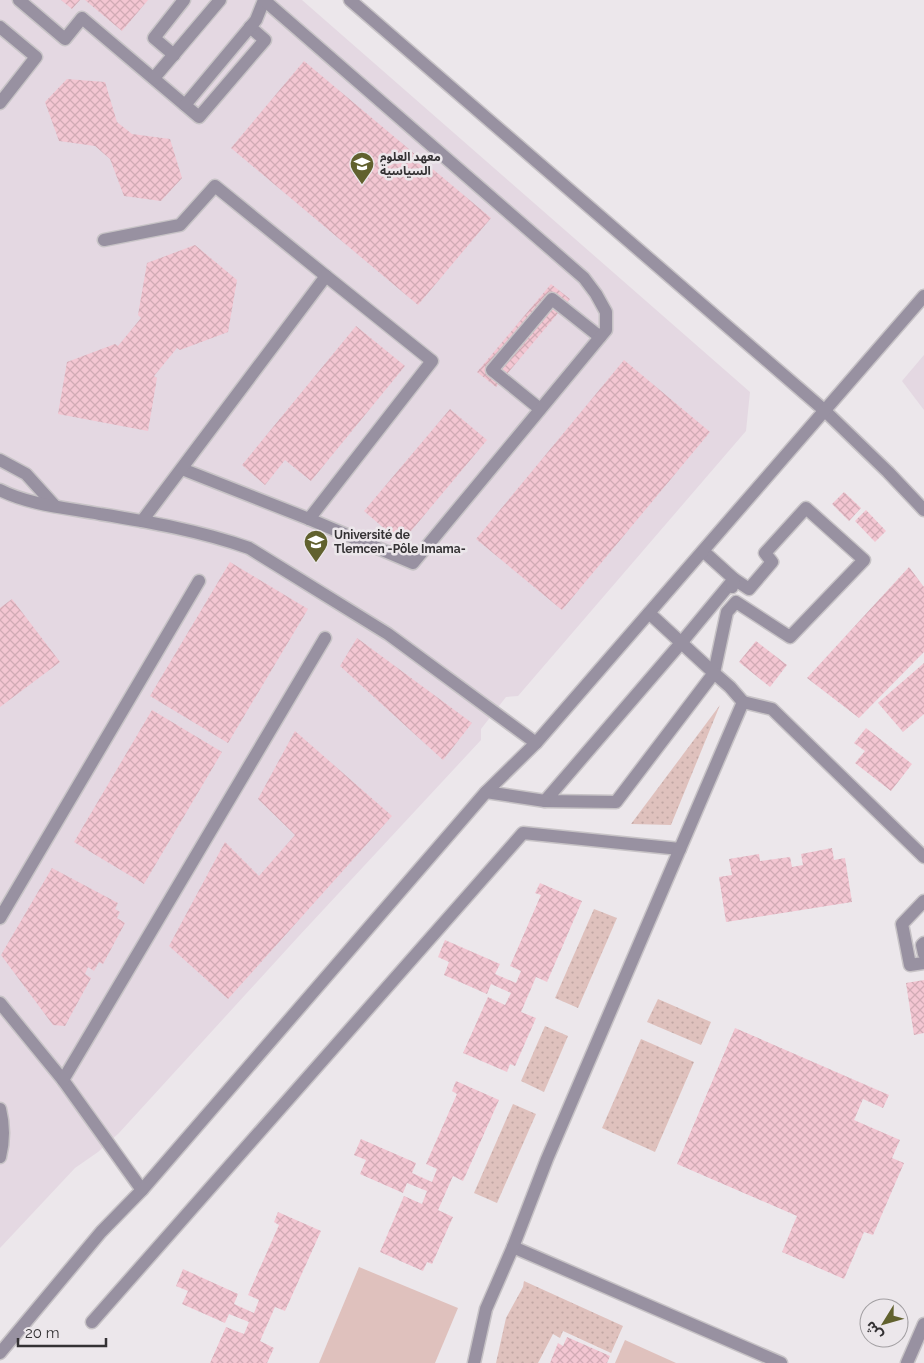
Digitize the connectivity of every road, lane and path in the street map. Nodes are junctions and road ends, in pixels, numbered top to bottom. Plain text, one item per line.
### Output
1 (19, 0) edge
2 (184, 0) edge
3 (220, 0) edge
4 (264, 0) edge
5 (350, 0) edge
6 (0, 27) edge
7 (250, 27) junction
8 (174, 55) junction
9 (154, 78) junction
10 (0, 103) edge
11 (186, 105) junction
12 (104, 240) dead end
13 (326, 276) junction
14 (924, 296) edge
15 (600, 337) junction
16 (540, 410) junction
17 (824, 410) junction
18 (0, 460) edge
19 (182, 469) junction
20 (0, 490) edge
21 (55, 506) junction
22 (924, 510) edge
23 (310, 520) junction
24 (142, 521) junction
25 (703, 551) junction
26 (734, 578) junction
27 (199, 581) dead end
28 (727, 612) junction
29 (649, 613) junction
30 (325, 638) dead end
31 (681, 643) junction
32 (714, 673) junction
33 (743, 702) junction
34 (536, 743) junction
35 (486, 792) junction
36 (545, 801) junction
37 (680, 849) junction
38 (924, 856) edge
39 (924, 902) edge
40 (0, 918) edge
41 (924, 943) edge
42 (924, 954) edge
43 (924, 964) edge
44 (0, 1003) edge
45 (63, 1080) junction
46 (0, 1109) edge
47 (0, 1157) edge
48 (142, 1190) junction
49 (513, 1247) junction
50 (92, 1322) dead end
51 (924, 1324) edge
52 (0, 1353) edge
53 (474, 1363) edge
54 (781, 1363) edge
55 (907, 1363) edge

1 - 9 street
2 - 8 street
3 - 8 street
4 - 7 street
4 - 15 street
5 - 17 street
6 - 10 street
7 - 11 street
7 - 11 street
8 - 9 street
9 - 11 street
12 - 13 street
13 - 19 street
13 - 23 street
14 - 17 street
15 - 16 street
15 - 16 street
16 - 23 street
17 - 22 street
17 - 25 street
18 - 21 street
19 - 23 street
19 - 24 street
20 - 21 street
21 - 24 street
24 - 34 street
25 - 26 street
25 - 29 street
26 - 28 street
26 - 28 street
26 - 31 street
27 - 40 street
28 - 32 street
29 - 31 street
29 - 34 street
30 - 45 street
31 - 32 street
31 - 36 street
32 - 33 street
32 - 36 street
33 - 37 street
33 - 38 street
34 - 35 street
35 - 36 street
35 - 48 street
37 - 49 street
37 - 50 street
39 - 43 street
41 - 42 street
44 - 45 street
45 - 48 street
46 - 47 street
48 - 52 street
49 - 53 street
49 - 54 street
51 - 55 street

